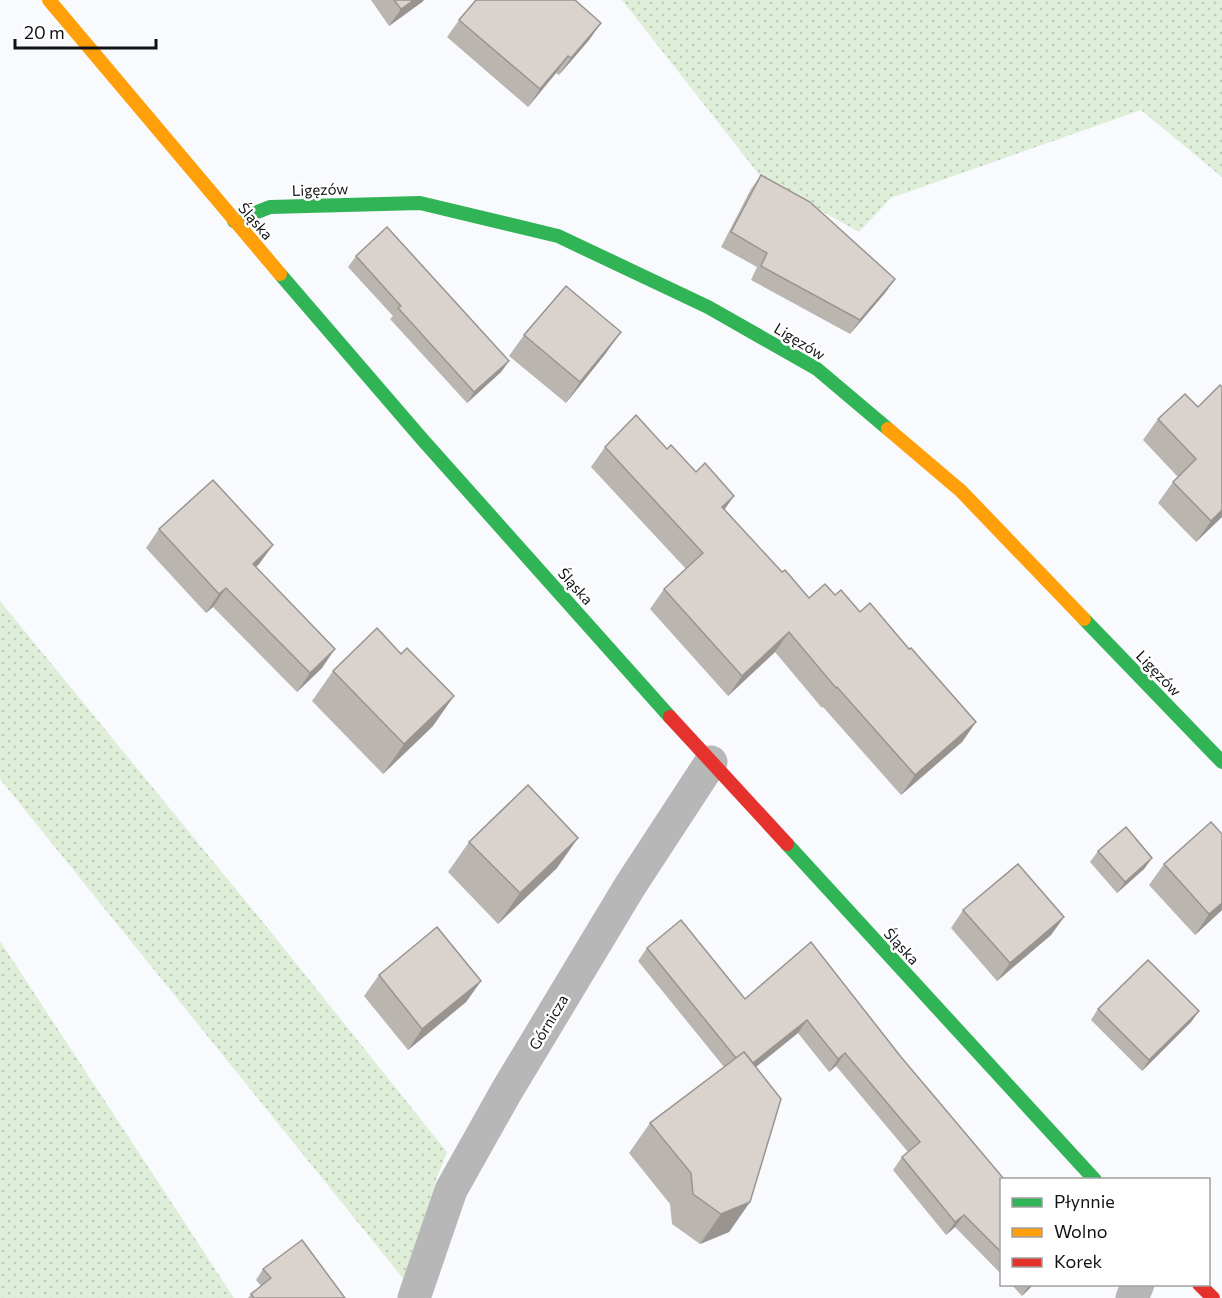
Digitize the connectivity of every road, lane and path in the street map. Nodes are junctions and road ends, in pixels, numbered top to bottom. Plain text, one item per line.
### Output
1 (49, 0) edge
2 (234, 221) junction
3 (711, 762) junction
4 (1222, 762) edge
5 (1094, 1178) edge
6 (1200, 1286) edge
7 (414, 1298) edge
8 (1213, 1298) edge

1 - 2 main road, Śląska
2 - 3 main road, Śląska
2 - 4 main road, Ligęzów
3 - 5 main road, Śląska
3 - 7 street, Górnicza
6 - 8 main road

